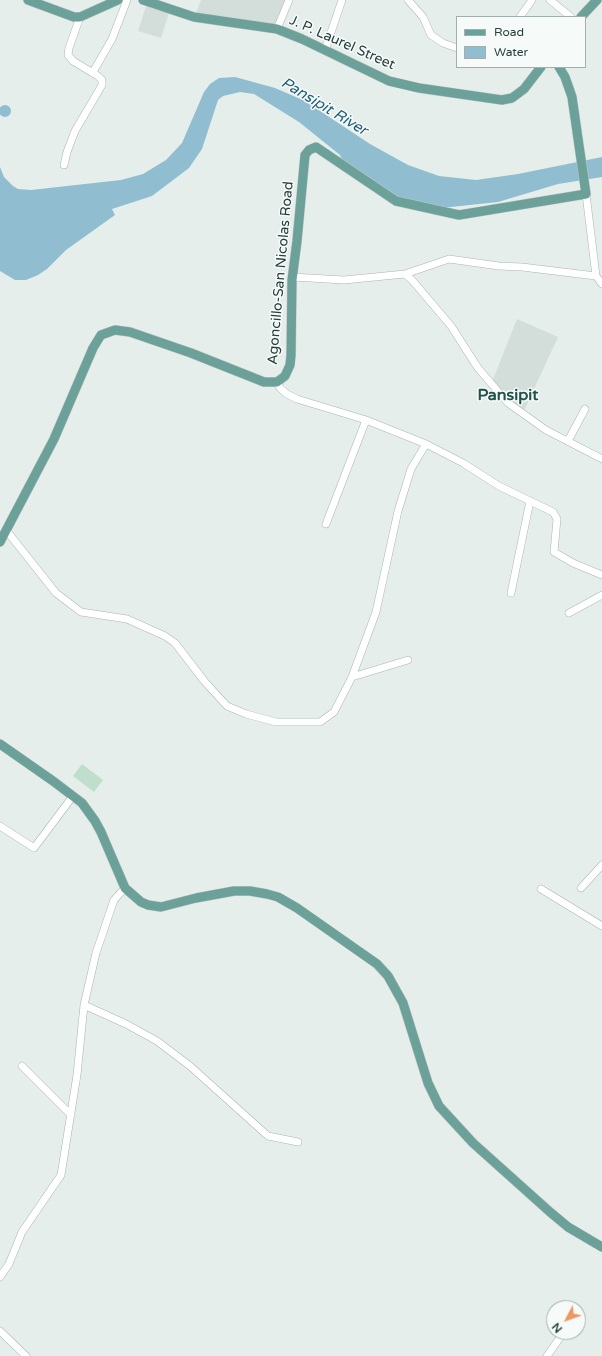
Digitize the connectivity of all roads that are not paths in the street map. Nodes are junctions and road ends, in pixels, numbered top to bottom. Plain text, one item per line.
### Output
1 (28, 0) edge
2 (118, 0) edge
3 (127, 0) edge
4 (143, 0) edge
5 (289, 0) edge
6 (342, 0) edge
7 (408, 0) edge
8 (532, 0) edge
9 (550, 0) edge
10 (597, 0) edge
11 (521, 16) edge
12 (571, 16) edge
13 (582, 16) edge
14 (80, 17) junction
15 (277, 30) junction
16 (456, 48) edge
17 (325, 50) junction
18 (540, 68) edge
19 (560, 68) edge
20 (93, 72) junction
21 (64, 165) dead end
22 (586, 194) junction
23 (405, 274) junction
24 (596, 276) junction
25 (292, 277) junction
26 (602, 284) edge
27 (277, 382) junction
28 (584, 409) dead end
29 (366, 420) junction
30 (568, 440) junction
31 (426, 444) junction
32 (602, 459) edge
33 (530, 502) junction
34 (326, 524) dead end
35 (6, 530) junction
36 (0, 542) edge
37 (602, 575) edge
38 (511, 593) dead end
39 (602, 595) edge
40 (569, 613) dead end
41 (408, 660) dead end
42 (352, 677) junction
43 (0, 744) edge
44 (73, 796) junction
45 (0, 826) edge
46 (602, 865) edge
47 (125, 888) junction
48 (581, 888) dead end
49 (541, 889) dead end
50 (602, 926) edge
51 (84, 1005) junction
52 (22, 1066) dead end
53 (70, 1115) junction
54 (298, 1142) dead end
55 (602, 1247) edge
56 (0, 1277) edge
57 (0, 1332) edge
58 (558, 1340) edge
59 (26, 1356) edge
60 (547, 1356) edge

1 - 14 main road
2 - 14 main road
3 - 20 street
4 - 15 main road, J. P. Laurel Street
5 - 15 street
6 - 17 street
7 - 16 street
8 - 11 street
9 - 12 street
10 - 13 main road
14 - 20 street
15 - 17 main road, J. P. Laurel Street
17 - 18 main road, J. P. Laurel Street
19 - 22 main road
20 - 21 street
22 - 24 street
22 - 25 main road, Agoncillo-San Nicolas Road
23 - 24 street
23 - 25 street
23 - 30 street
24 - 26 street
25 - 27 main road, Agoncillo-San Nicolas Road
27 - 29 street
27 - 35 main road, Agoncillo-San Nicolas Road
28 - 30 street
29 - 31 street
29 - 34 street
30 - 32 street
31 - 33 street
31 - 42 street
33 - 37 street
33 - 38 street
35 - 36 main road, Agoncillo-San Nicolas Road
35 - 42 street
39 - 40 street
41 - 42 street
43 - 44 main road
44 - 45 street
44 - 47 main road
46 - 48 street
47 - 51 street
47 - 55 main road
49 - 50 street
51 - 53 street
51 - 54 street
52 - 53 street
53 - 56 street
57 - 59 street
58 - 60 street

